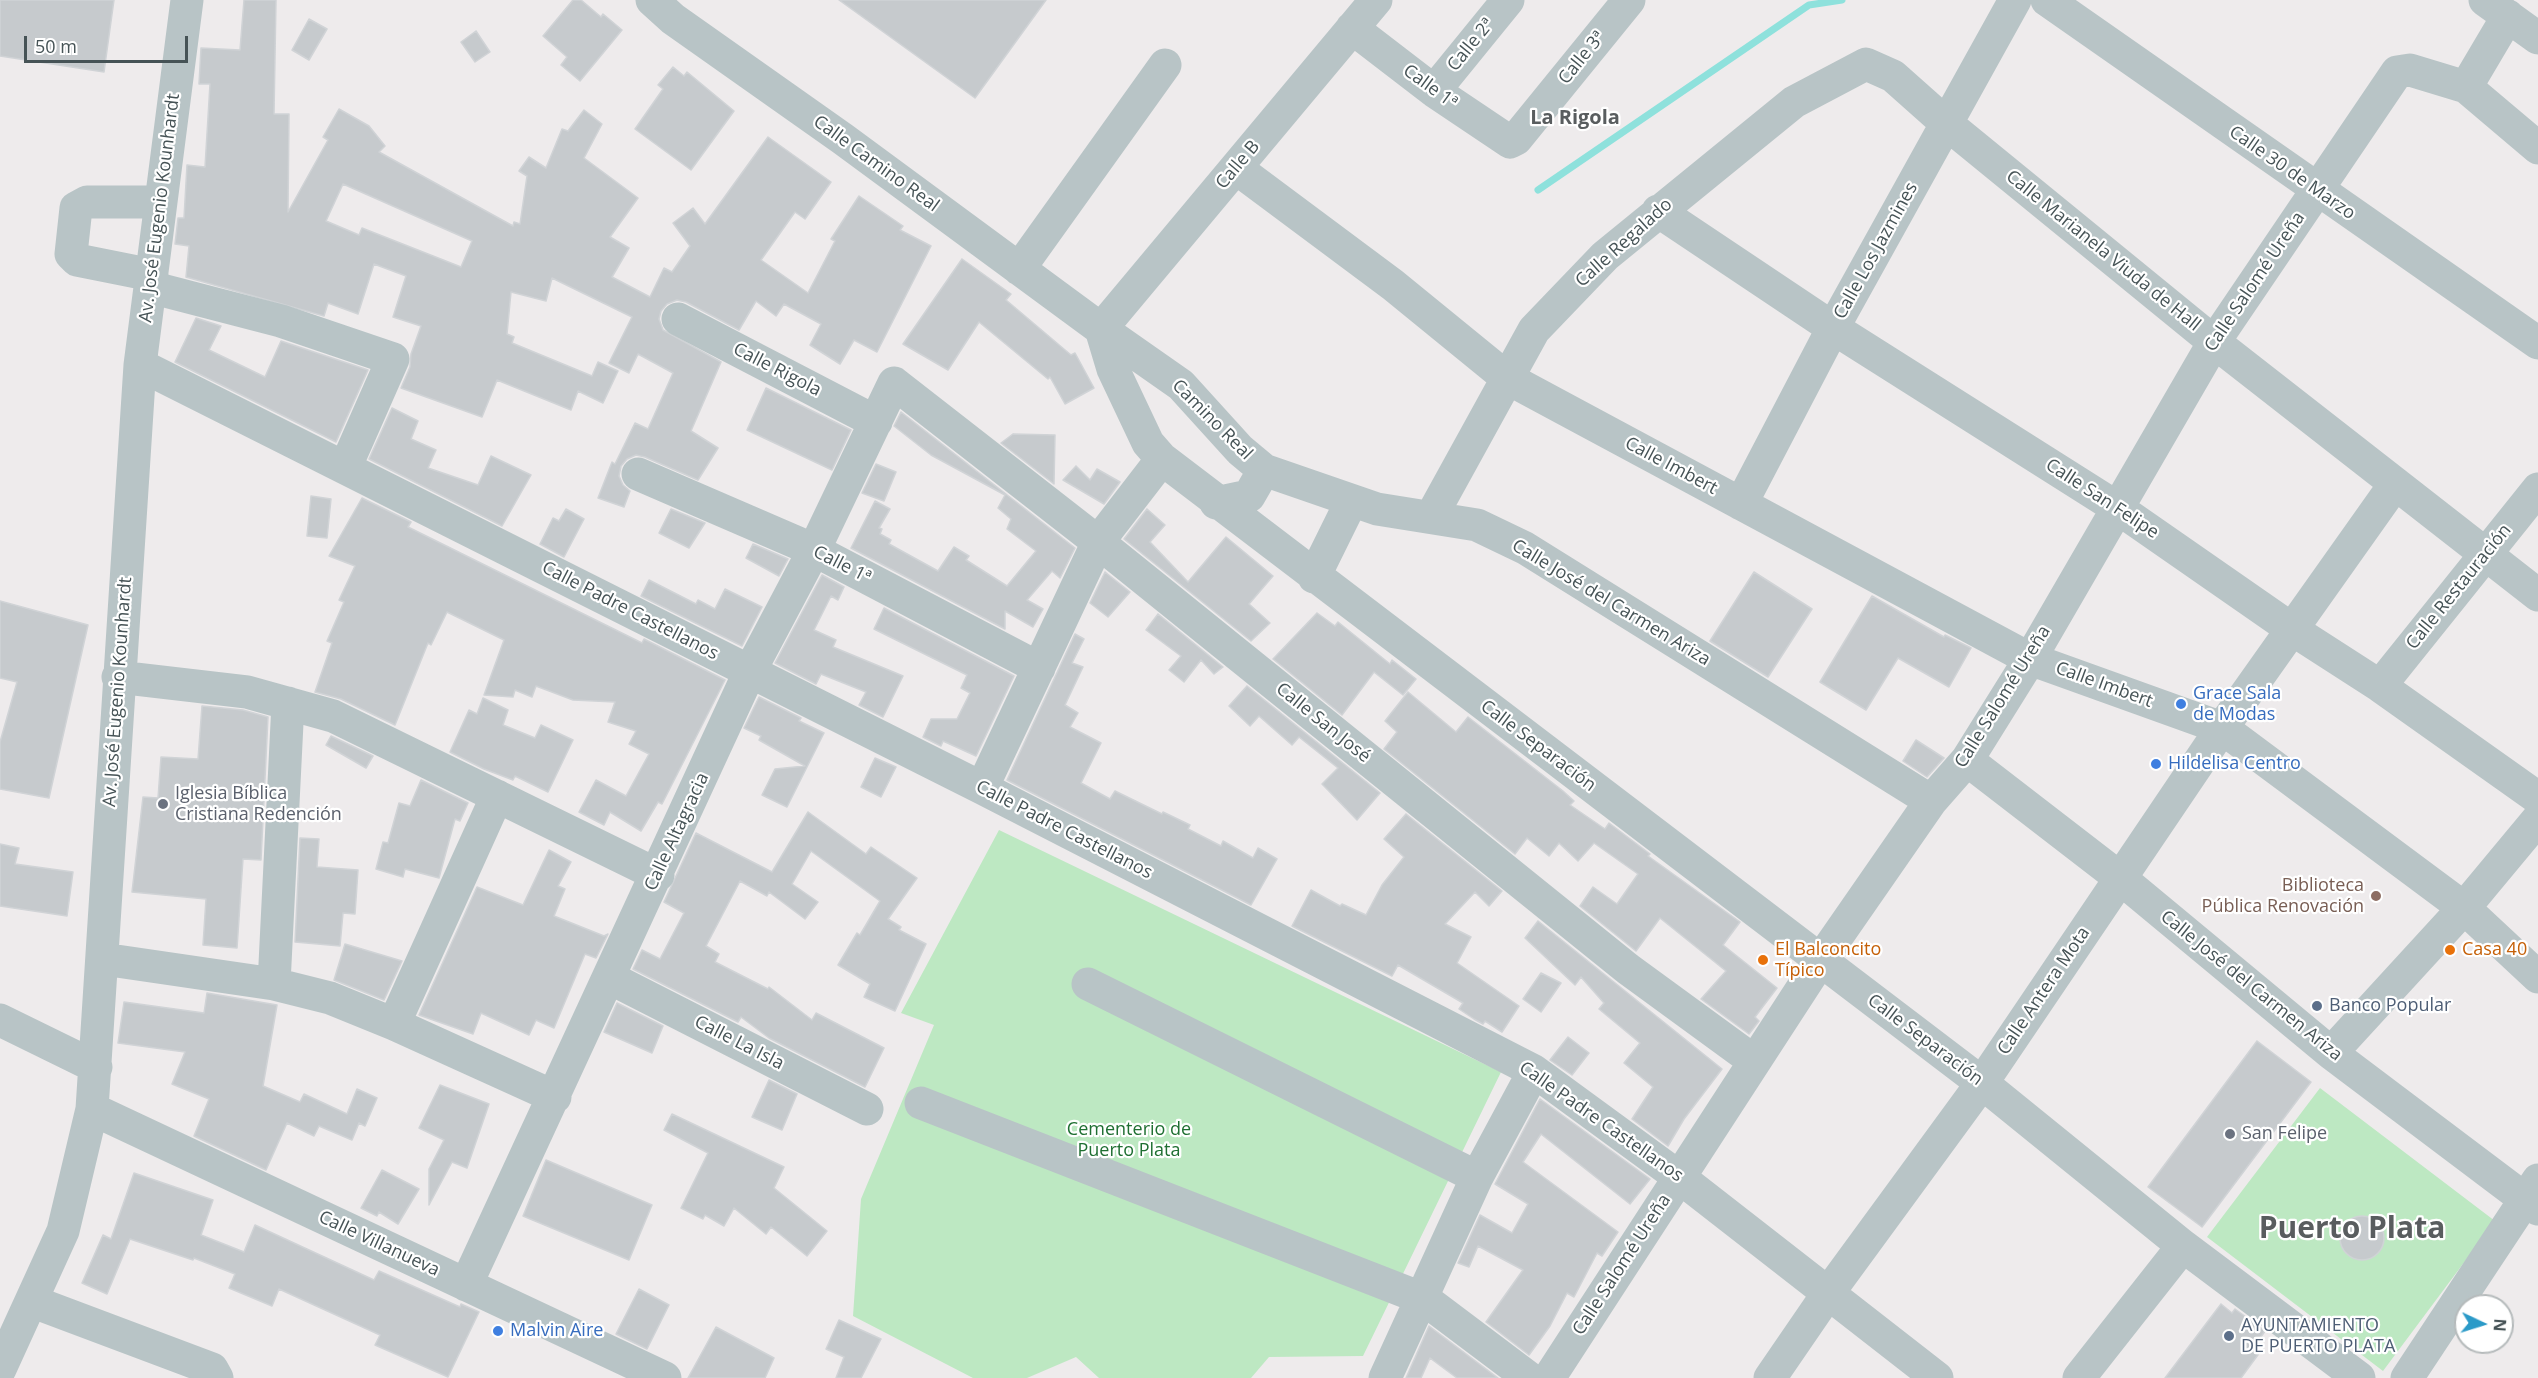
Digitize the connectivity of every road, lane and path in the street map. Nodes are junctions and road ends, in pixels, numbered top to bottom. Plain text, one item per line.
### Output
1 (187, 0) edge
2 (1376, 0) edge
3 (1508, 0) edge
4 (1629, 0) edge
5 (2014, 0) edge
6 (2047, 0) edge
7 (654, 1) edge
8 (2496, 8) edge
9 (1352, 28) junction
10 (2538, 38) edge
11 (1866, 64) joint
12 (1166, 65) dead end
13 (2466, 87) junction
14 (1434, 91) junction
15 (1947, 124) junction
16 (1510, 142) joint
17 (2538, 148) edge
18 (1236, 168) junction
19 (2316, 191) junction
20 (161, 202) junction
21 (1658, 211) junction
22 (1018, 269) junction
23 (151, 281) junction
24 (678, 319) dead end
25 (1833, 328) junction
26 (1101, 329) junction
27 (2214, 342) junction
28 (2538, 343) edge
29 (141, 365) junction
30 (1507, 378) junction
31 (894, 383) joint
32 (876, 422) junction
33 (1162, 459) junction
34 (345, 468) junction
35 (1264, 470) junction
36 (638, 474) dead end
37 (2395, 484) junction
38 (2538, 489) edge
39 (1216, 502) junction
40 (1351, 502) junction
41 (1740, 504) junction
42 (2116, 507) junction
43 (1431, 517) junction
44 (1098, 542) junction
45 (814, 550) junction
46 (2485, 553) junction
47 (1314, 577) junction
48 (2538, 595) edge
49 (2293, 630) junction
50 (2030, 658) junction
51 (1039, 668) junction
52 (750, 671) junction
53 (118, 677) junction
54 (2380, 686) junction
55 (288, 703) junction
56 (2222, 728) junction
57 (1967, 760) junction
58 (982, 788) junction
59 (497, 796) junction
60 (2538, 798) edge
61 (1931, 801) junction
62 (2538, 819) edge
63 (658, 875) junction
64 (2120, 878) junction
65 (2464, 908) junction
66 (103, 959) junction
67 (1820, 961) junction
68 (2538, 977) edge
69 (610, 978) junction
70 (274, 984) junction
71 (1089, 984) dead end
72 (0, 1020) edge
73 (394, 1024) junction
74 (2331, 1053) junction
75 (1754, 1061) junction
76 (96, 1067) junction
77 (1534, 1071) junction
78 (1982, 1083) junction
79 (555, 1096) junction
80 (921, 1104) dead end
81 (92, 1109) junction
82 (867, 1109) dead end
83 (1477, 1177) junction
84 (1679, 1177) junction
85 (2534, 1196) edge
86 (2183, 1246) junction
87 (466, 1285) junction
88 (1829, 1292) junction
89 (1424, 1299) junction
90 (31, 1301) junction
91 (0, 1369) edge
92 (217, 1378) edge
93 (665, 1378) edge
94 (1385, 1378) edge
95 (1529, 1378) edge
96 (1550, 1378) edge
97 (1770, 1378) edge
98 (1937, 1378) edge
99 (2079, 1378) edge
100 (2359, 1378) edge
101 (2408, 1378) edge

1 - 20 street, Av. José Eugenio Kounhardt
2 - 9 street, Calle B
3 - 14 street, Calle 2ª
4 - 16 street, Calle 3ª
5 - 15 street, Calle Los Jazmines
6 - 19 street, Calle 30 de Marzo
7 - 22 street, Calle Camino Real
8 - 10 street
8 - 13 street
9 - 14 street, Calle 1ª
9 - 18 street, Calle B
11 - 15 street, Calle Marianela Viuda de Hall
11 - 21 street, Calle Regalado
12 - 22 street
13 - 17 street
13 - 19 street, Calle Salomé Ureña
14 - 16 street, Calle 1ª
15 - 25 street, Calle Los Jazmines
15 - 27 street, Calle Marianela Viuda de Hall
18 - 26 street, Calle B
18 - 30 street, Calle Imbert
19 - 27 street, Calle Salomé Ureña
19 - 28 street, Calle 30 de Marzo
20 - 23 street, Av. José Eugenio Kounhardt
20 - 23 street
21 - 25 street, Calle San Felipe
21 - 30 street, Calle Regalado
22 - 26 street, Calle Camino Real
23 - 29 street, Av. José Eugenio Kounhardt
23 - 34 street
24 - 32 street, Calle Rigola
25 - 41 street, Calle Los Jazmines
25 - 42 street, Calle San Felipe
26 - 33 street, Calle Separación
26 - 35 street, Camino Real
27 - 37 street, Calle Marianela Viuda de Hall
27 - 42 street, Calle Salomé Ureña
29 - 34 street, Calle Padre Castellanos
29 - 53 street, Av. José Eugenio Kounhardt
30 - 41 street, Calle Imbert
30 - 43 street, Calle Regalado
31 - 32 street, Calle Altagracia
31 - 44 street, Calle San José
32 - 45 street, Calle Altagracia
33 - 39 street, Calle Separación
33 - 44 street
34 - 52 street, Calle Padre Castellanos
35 - 39 street
35 - 40 street, Calle José del Carmen Ariza
36 - 45 street, Calle 1ª
37 - 46 street, Calle Marianela Viuda de Hall
37 - 49 street, Calle Antera Mota
38 - 46 street, Calle Restauración
39 - 47 street, Calle Separación
40 - 43 street, Calle José del Carmen Ariza
40 - 47 street
41 - 50 street, Calle Imbert
42 - 49 street, Calle San Felipe
42 - 50 street, Calle Salomé Ureña
43 - 61 street, Calle José del Carmen Ariza
44 - 51 street
44 - 75 street, Calle San José
45 - 51 street, Calle 1ª
45 - 52 street, Calle Altagracia
46 - 48 street, Calle Marianela Viuda de Hall
46 - 54 street, Calle Restauración
47 - 67 street, Calle Separación
49 - 54 street, Calle San Felipe
49 - 56 street, Calle Antera Mota
50 - 56 street, Calle Imbert
50 - 57 street, Calle Salomé Ureña
51 - 58 street
52 - 58 street, Calle Padre Castellanos
52 - 63 street, Calle Altagracia
53 - 55 street
53 - 66 street, Av. José Eugenio Kounhardt
54 - 60 street, Calle San Felipe
55 - 59 street
55 - 70 street
56 - 64 street, Calle Antera Mota
56 - 65 street, Calle Imbert
57 - 61 street, Calle Salomé Ureña
57 - 64 street, Calle José del Carmen Ariza
58 - 77 street, Calle Padre Castellanos
59 - 63 street
59 - 73 street
61 - 67 street, Calle Salomé Ureña
62 - 65 street
63 - 69 street, Calle Altagracia
64 - 74 street, Calle José del Carmen Ariza
64 - 78 street, Calle Antera Mota
65 - 68 street, Calle Imbert
65 - 74 street
66 - 70 street
66 - 76 street, Av. José Eugenio Kounhardt
67 - 75 street, Calle Salomé Ureña
67 - 78 street, Calle Separación
69 - 79 street, Calle Altagracia
69 - 82 street, Calle La Isla
70 - 73 street
71 - 83 street
72 - 76 street
73 - 79 street
74 - 85 street, Calle José del Carmen Ariza
75 - 84 street, Calle Salomé Ureña
76 - 81 street, Av. José Eugenio Kounhardt
77 - 83 street
77 - 84 street, Calle Padre Castellanos
78 - 86 street, Calle Separación
78 - 88 street, Calle Antera Mota
79 - 87 street, Calle Altagracia
80 - 89 street
81 - 87 street, Calle Villanueva
81 - 90 street, Av. José Eugenio Kounhardt
83 - 89 street
84 - 88 street, Calle Padre Castellanos
84 - 96 street, Calle Salomé Ureña
85 - 101 street
86 - 99 street
86 - 100 street, Calle Separación
87 - 93 street, Calle Villanueva
88 - 97 street, Calle Antera Mota
88 - 98 street, Calle Padre Castellanos
89 - 94 street
89 - 95 street
90 - 91 street, Av. José Eugenio Kounhardt
90 - 92 street

